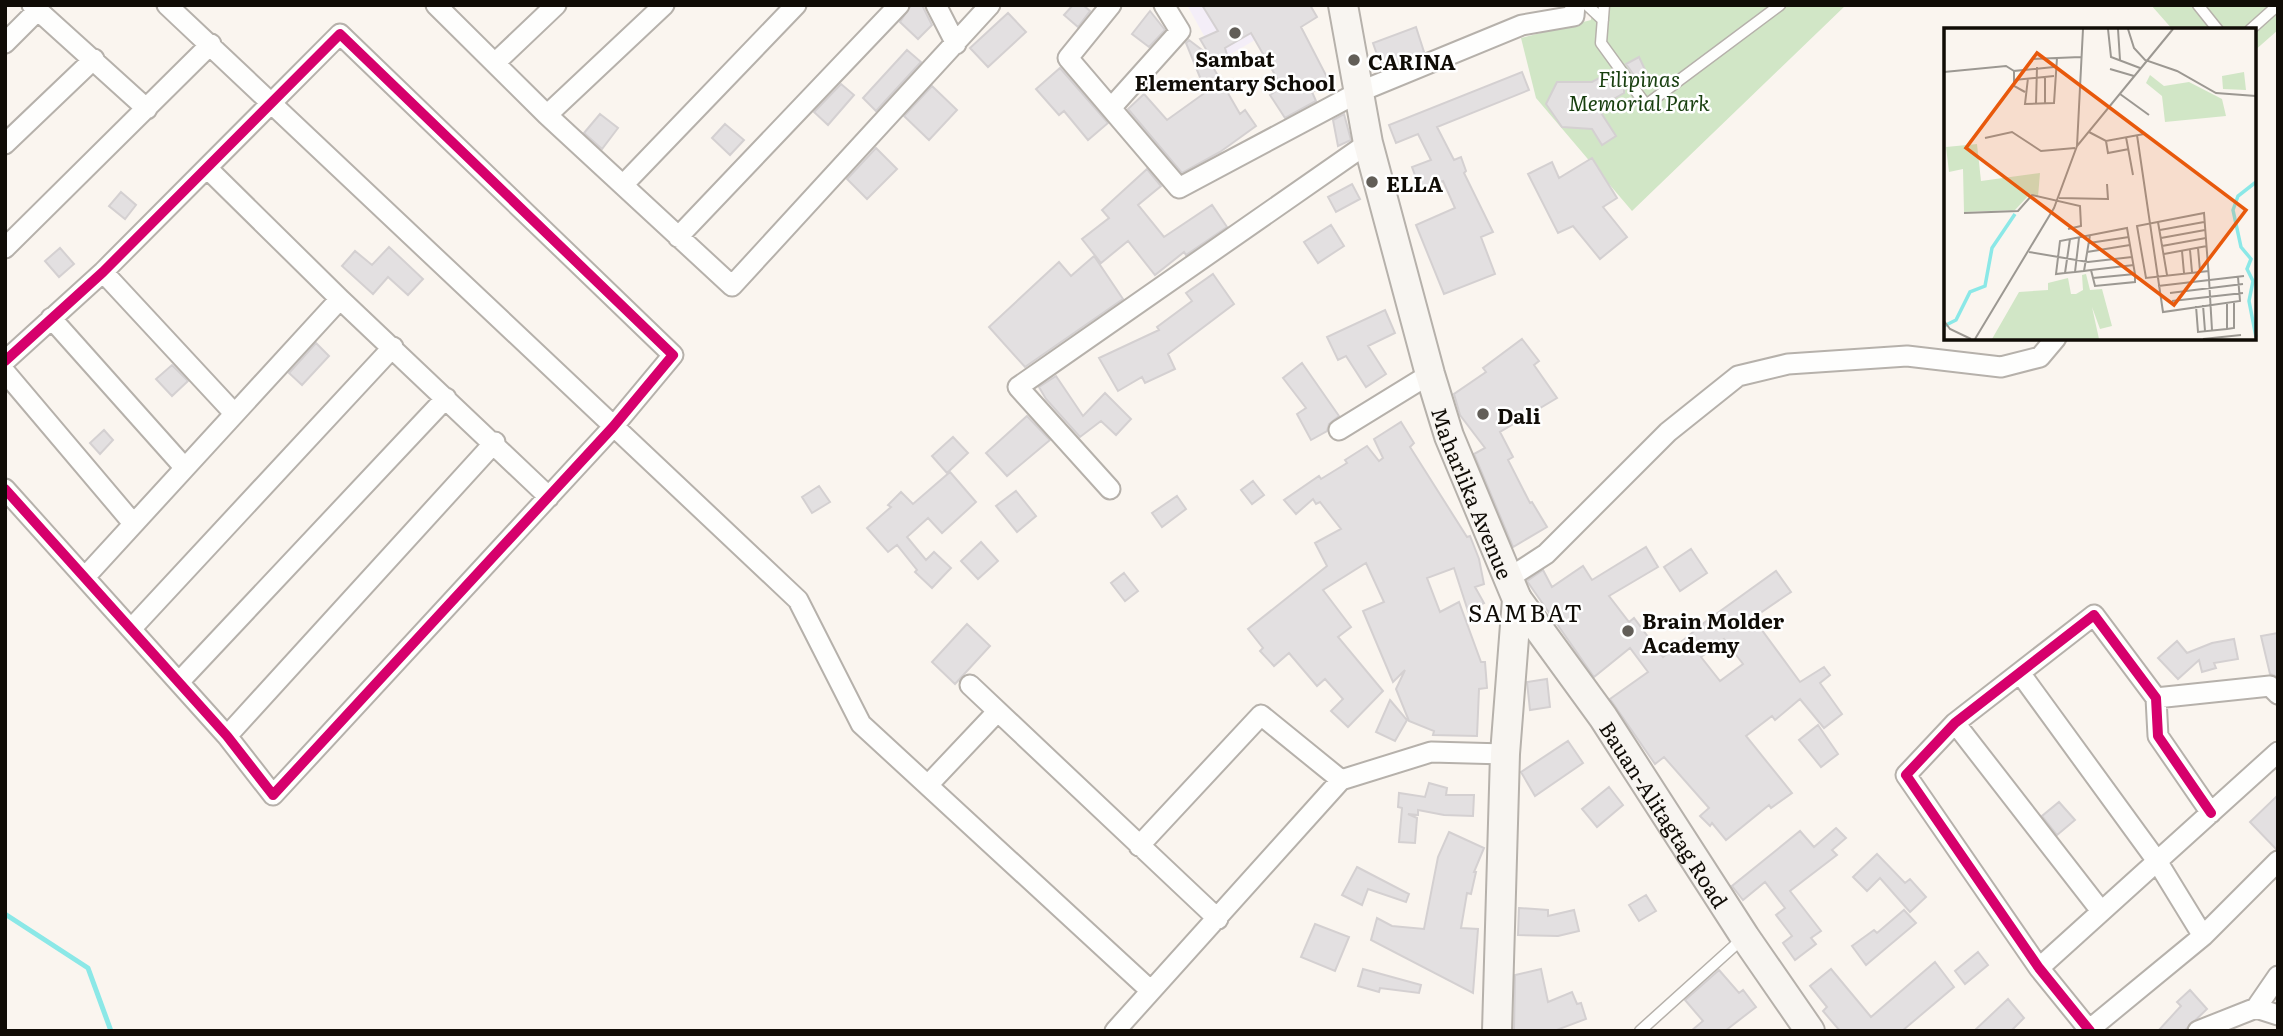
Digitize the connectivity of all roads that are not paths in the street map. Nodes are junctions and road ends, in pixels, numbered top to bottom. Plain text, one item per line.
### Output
1 (167, 5) edge
2 (556, 5) edge
3 (664, 5) edge
4 (796, 5) edge
5 (899, 5) edge
6 (936, 5) edge
7 (990, 5) edge
8 (1111, 5) edge
9 (1164, 5) edge
10 (1343, 5) edge
11 (1576, 5) edge
12 (1587, 5) edge
13 (1604, 5) edge
14 (1780, 5) edge
15 (2198, 5) edge
16 (2278, 5) edge
17 (439, 6) edge
18 (35, 8) edge
19 (1603, 20) junction
20 (2216, 28) edge
21 (2252, 28) edge
22 (5, 43) edge
23 (211, 44) junction
24 (956, 44) junction
25 (94, 59) junction
26 (495, 63) junction
27 (1359, 92) junction
28 (272, 104) junction
29 (1111, 108) junction
30 (147, 109) junction
31 (547, 115) junction
32 (1368, 142) junction
33 (5, 145) edge
34 (208, 168) junction
35 (623, 185) junction
36 (678, 237) junction
37 (5, 248) edge
38 (103, 272) junction
39 (340, 299) junction
40 (51, 317) junction
41 (2054, 340) edge
42 (393, 347) junction
43 (5, 361) edge
44 (5, 372) edge
45 (1430, 374) junction
46 (446, 398) junction
47 (233, 412) junction
48 (613, 427) junction
49 (1339, 430) dead end
50 (495, 442) junction
51 (184, 467) junction
52 (5, 489) edge
53 (1110, 489) dead end
54 (549, 496) junction
55 (132, 522) junction
56 (85, 577) junction
57 (1513, 589) junction
58 (131, 629) junction
59 (2020, 673) junction
60 (179, 681) junction
61 (970, 685) dead end
62 (2278, 694) edge
63 (2156, 698) junction
64 (997, 712) junction
65 (1955, 723) junction
66 (227, 736) junction
67 (2278, 752) edge
68 (1505, 754) junction
69 (1340, 780) junction
70 (928, 785) junction
71 (2211, 813) junction
72 (1139, 846) junction
73 (2157, 861) junction
74 (2278, 861) edge
75 (2101, 911) junction
76 (1218, 919) junction
77 (2203, 936) junction
78 (1745, 937) junction
79 (2039, 968) junction
80 (2278, 976) edge
81 (1151, 990) junction
82 (2256, 1008) junction
83 (2278, 1015) edge
84 (2090, 1030) edge
85 (1115, 1031) edge
86 (1497, 1031) edge
87 (1640, 1031) edge
88 (1810, 1031) edge
89 (2198, 1031) edge

1 - 23 street
2 - 26 street
3 - 31 street
4 - 35 street
5 - 36 street
6 - 24 street
7 - 24 street
8 - 29 street
9 - 29 street
10 - 27 main road, Maharlika Avenue
11 - 27 street
12 - 19 lane
13 - 19 lane
14 - 19 lane
15 - 20 lane
16 - 21 lane
17 - 26 street
18 - 22 street
18 - 25 street
23 - 28 street
23 - 30 street
24 - 36 street
25 - 30 street
25 - 33 street
26 - 31 street
27 - 29 street
27 - 32 main road, Maharlika Avenue
28 - 34 street
28 - 48 street
28 - 48 street
30 - 37 street
31 - 35 street
32 - 45 main road, Maharlika Avenue
32 - 53 street
34 - 38 street
34 - 39 street
35 - 36 street
38 - 40 street
38 - 47 street
39 - 42 street
39 - 47 street
40 - 43 street
40 - 51 street
41 - 57 street
42 - 46 street
42 - 58 street
44 - 55 street
45 - 49 street
45 - 57 main road, Maharlika Avenue
46 - 50 street
46 - 60 street
47 - 51 street
48 - 54 street
48 - 70 street
50 - 54 street
50 - 66 street
51 - 55 street
52 - 56 street
54 - 66 street
55 - 56 street
56 - 58 street
57 - 68 main road, Maharlika Avenue
57 - 78 main road, Bauan-Alitagtag Road
58 - 60 street
59 - 63 street
59 - 65 street
59 - 73 street
60 - 66 street
61 - 64 street
62 - 63 street
63 - 71 street
64 - 70 street
64 - 72 street
65 - 75 street
65 - 79 street
67 - 71 street
68 - 69 street
68 - 86 main road, Maharlika Avenue
69 - 72 street
69 - 76 street
70 - 81 street
71 - 73 street
72 - 76 street
73 - 75 street
73 - 77 street
74 - 77 street
75 - 79 street
76 - 81 street
77 - 84 street
78 - 87 lane
78 - 88 main road, Bauan-Alitagtag Road
79 - 84 street
80 - 82 street
81 - 85 street
82 - 83 street
82 - 89 street

